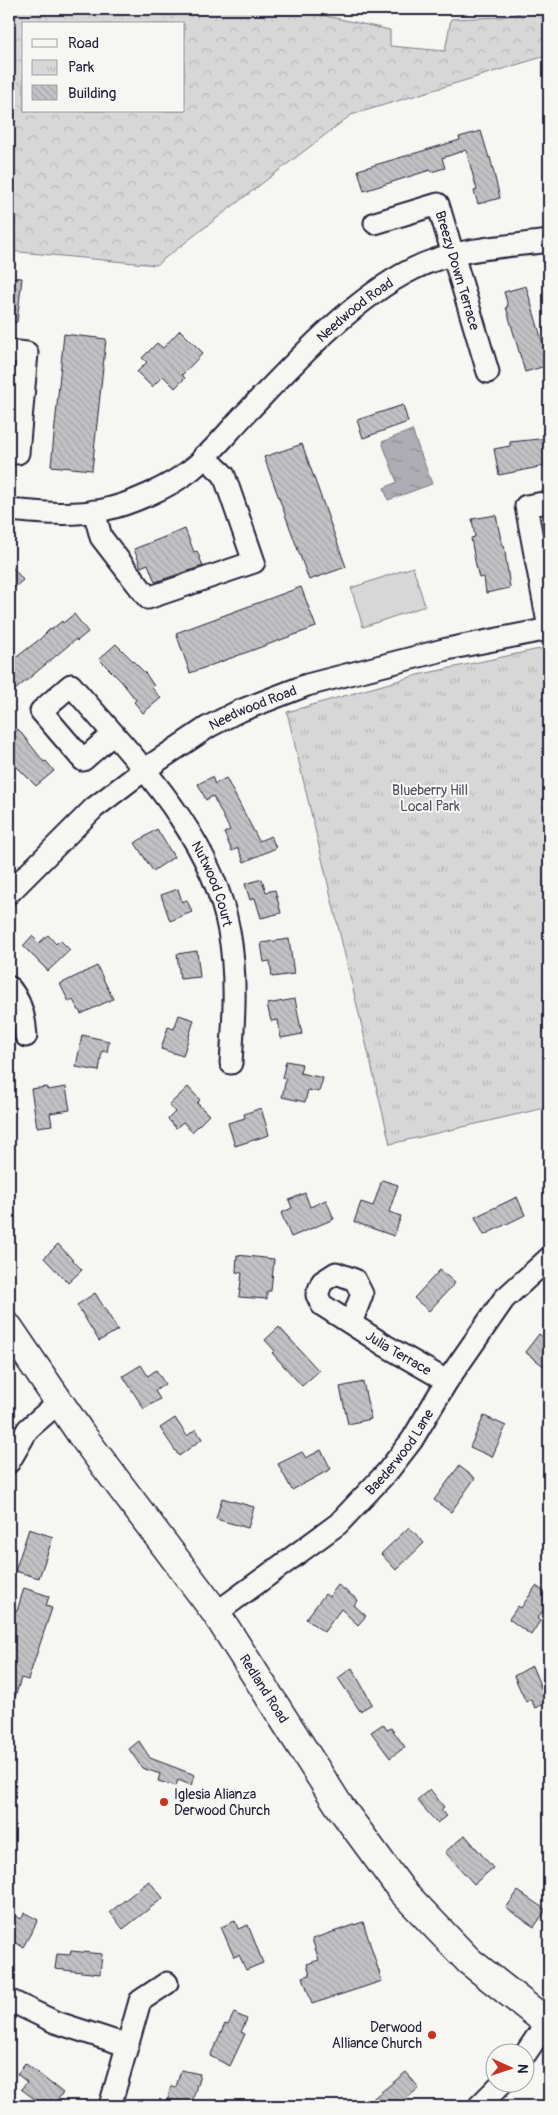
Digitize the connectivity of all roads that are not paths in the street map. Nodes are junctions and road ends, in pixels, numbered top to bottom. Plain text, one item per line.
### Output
1 (375, 223) dead end
2 (549, 241) edge
3 (452, 254) junction
4 (9, 351) edge
5 (488, 372) dead end
6 (9, 452) edge
7 (204, 456) junction
8 (549, 502) edge
9 (9, 510) edge
10 (94, 511) junction
11 (545, 581) edge
12 (549, 628) edge
13 (113, 734) dead end
14 (144, 770) junction
15 (9, 893) edge
16 (9, 987) edge
17 (26, 1036) dead end
18 (232, 1063) dead end
19 (549, 1258) edge
20 (351, 1323) dead end
21 (9, 1328) edge
22 (447, 1381) junction
23 (59, 1402) junction
24 (9, 1462) edge
25 (216, 1612) junction
26 (167, 1983) dead end
27 (9, 2000) edge
28 (548, 2023) edge
29 (534, 2042) edge
30 (126, 2045) junction
31 (493, 2092) edge
32 (110, 2106) edge
33 (479, 2106) edge

1 - 3 street, Breezy Down Terrace
2 - 3 street, Needwood Road
3 - 5 street, Breezy Down Terrace
3 - 7 street, Needwood Road
4 - 6 street
7 - 10 street, Needwood Road
7 - 10 street
8 - 11 street
9 - 10 street, Needwood Road
11 - 12 street
12 - 14 street, Needwood Road
13 - 14 street, Nutwood Court
14 - 15 street, Needwood Road
14 - 18 street, Nutwood Court
16 - 17 street
19 - 22 street, Baederwood Lane
20 - 22 street, Julia Terrace
21 - 23 main road, Redland Road
22 - 25 street, Baederwood Lane
23 - 24 street
23 - 25 main road, Redland Road
25 - 28 main road, Redland Road
26 - 30 street
27 - 30 street
28 - 29 street
30 - 32 street
31 - 33 street

